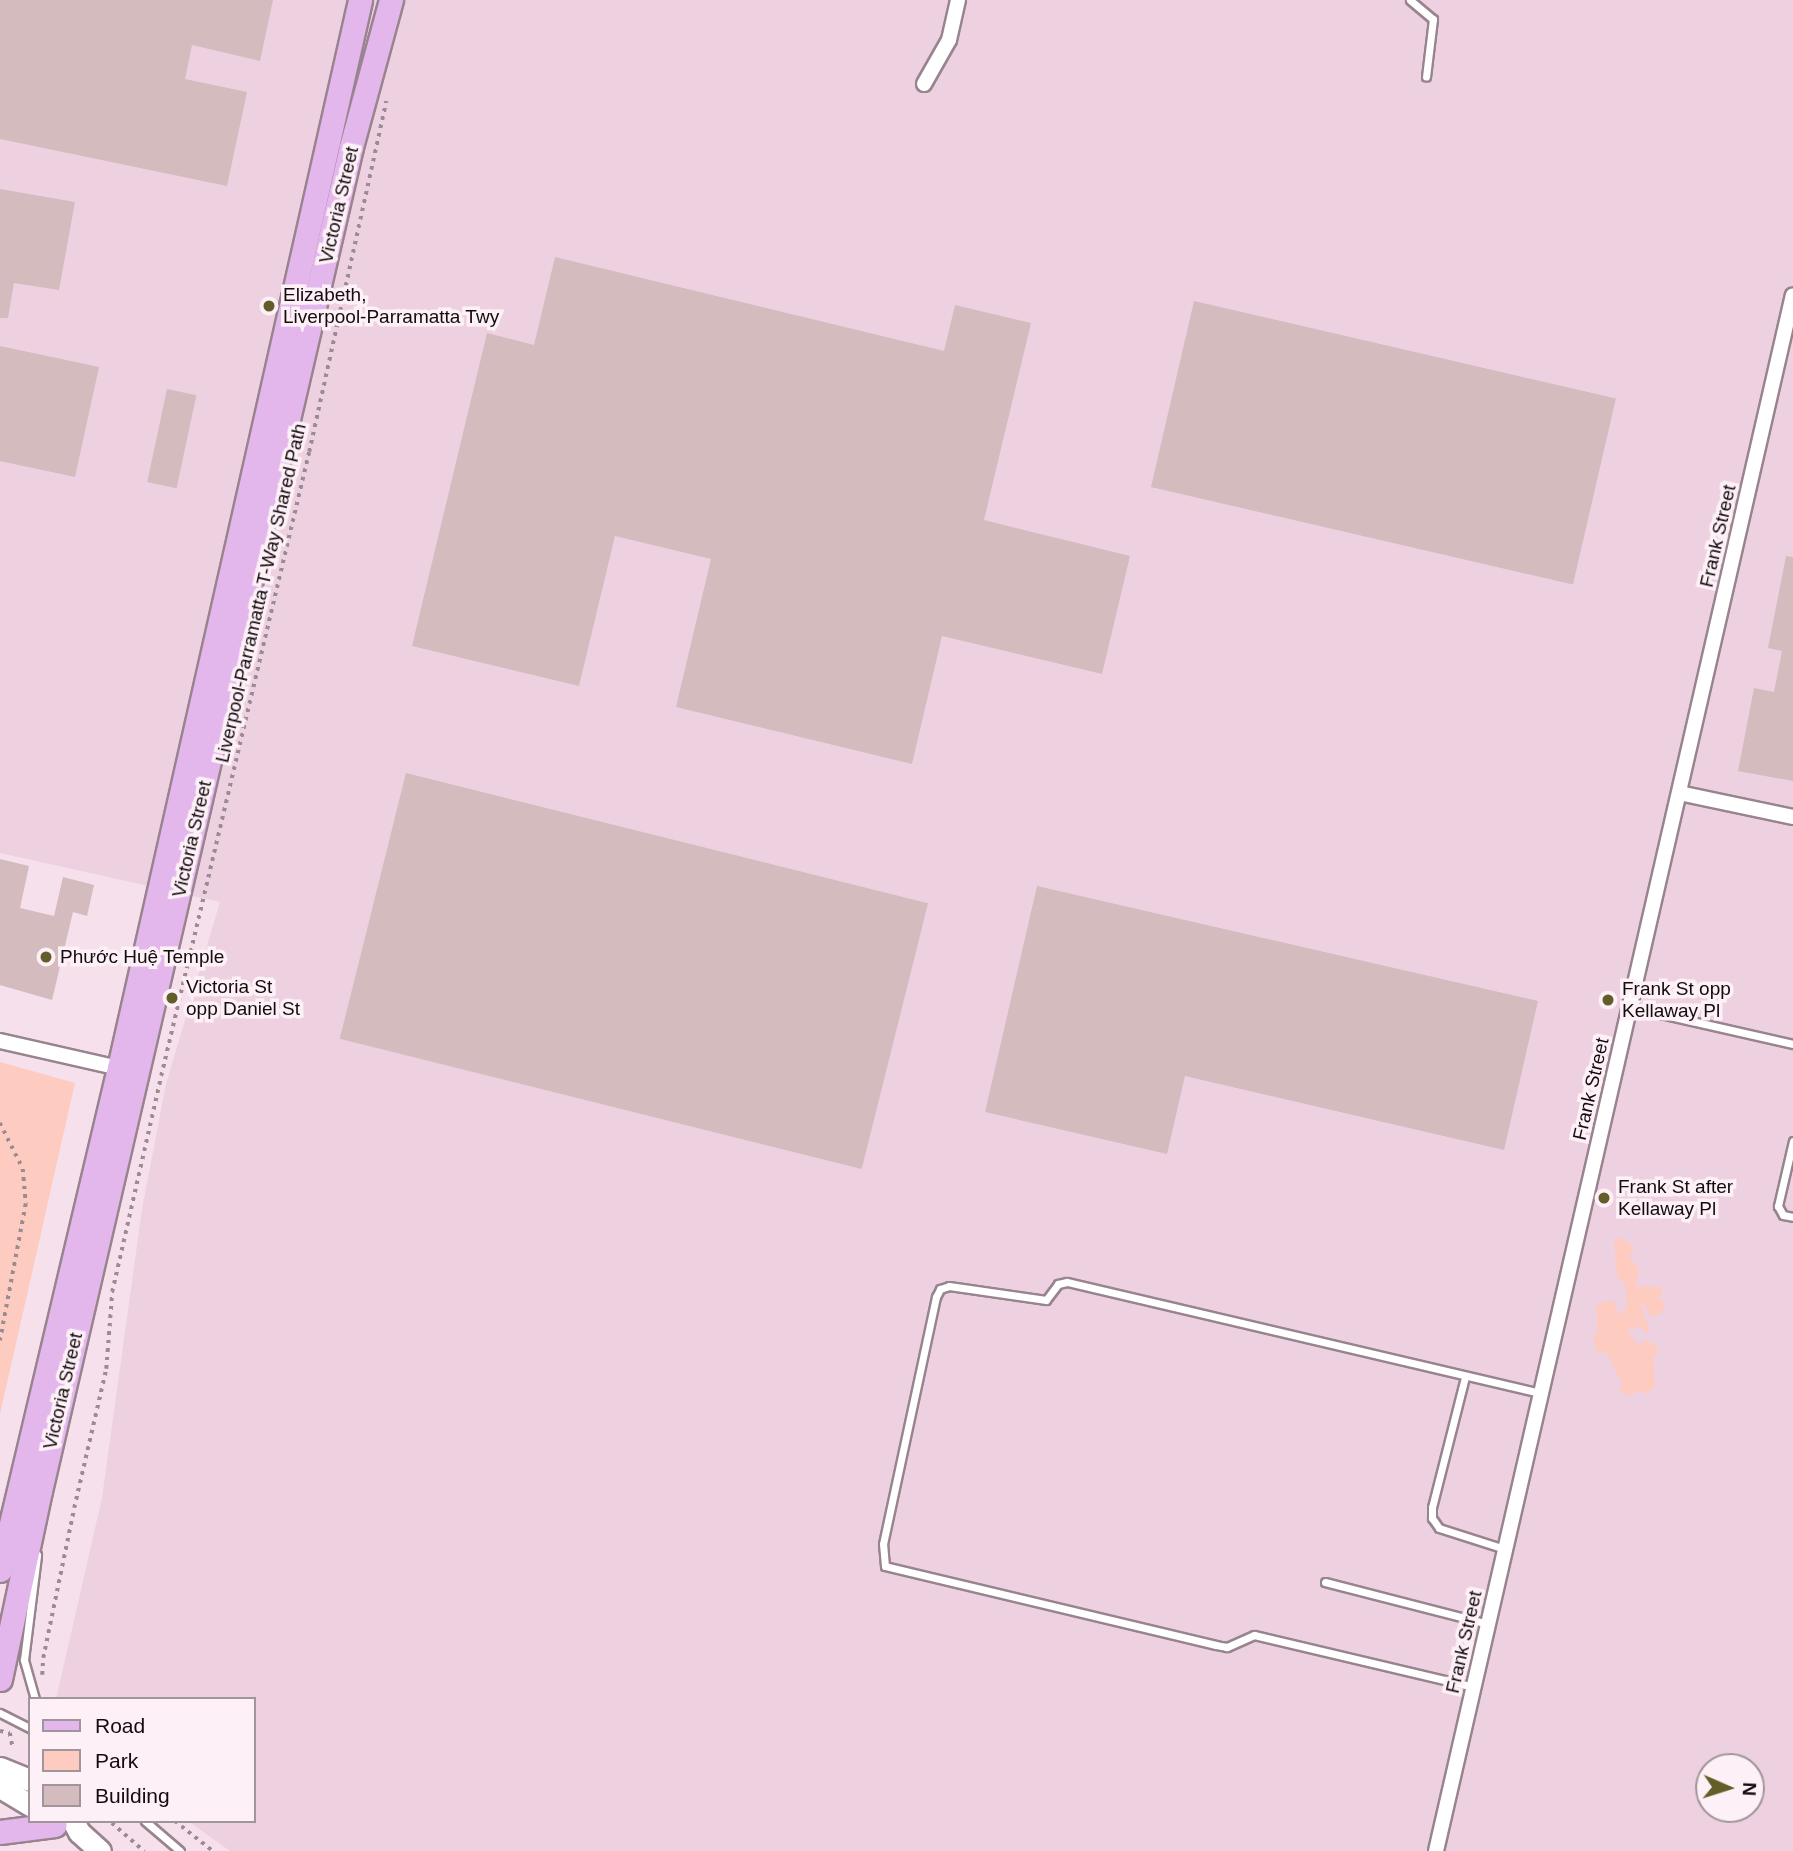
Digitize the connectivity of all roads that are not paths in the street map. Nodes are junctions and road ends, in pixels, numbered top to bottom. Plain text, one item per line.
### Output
1 (360, 0) edge
2 (391, 0) edge
3 (958, 0) edge
4 (1410, 0) edge
5 (1426, 76) dead end
6 (923, 84) dead end
7 (1793, 295) edge
8 (1679, 793) junction
9 (1793, 817) edge
10 (1630, 1007) junction
11 (0, 1041) edge
12 (1793, 1044) edge
13 (119, 1068) junction
14 (1793, 1141) edge
15 (1793, 1217) edge
16 (1465, 1377) junction
17 (1541, 1394) junction
18 (40, 1491) junction
19 (1505, 1549) junction
20 (0, 1570) edge
21 (1325, 1582) dead end
22 (1488, 1624) junction
23 (0, 1679) edge
24 (1474, 1687) junction
25 (33, 1697) edge
26 (0, 1713) edge
27 (28, 1727) edge
28 (0, 1768) edge
29 (28, 1779) edge
30 (0, 1787) edge
31 (28, 1804) edge
32 (147, 1823) edge
33 (64, 1825) edge
34 (0, 1832) edge
35 (100, 1851) edge
36 (180, 1851) edge
37 (1436, 1851) edge

1 - 13 main road, Victoria Street
2 - 18 main road, Victoria Street
3 - 6 street
4 - 5 lane
7 - 8 street, Frank Street
8 - 9 street
8 - 10 street, Frank Street
10 - 12 lane
10 - 17 street, Frank Street
11 - 13 street
13 - 20 main road, Victoria Street
14 - 15 lane
16 - 17 lane
16 - 19 lane
16 - 24 lane
17 - 19 street, Frank Street
18 - 23 main road, Victoria Street
18 - 25 lane
19 - 22 street, Frank Street
21 - 22 lane
22 - 24 street, Frank Street
24 - 37 street, Frank Street
26 - 27 lane
28 - 29 street
30 - 31 street
32 - 36 lane
33 - 34 main road
33 - 35 street

